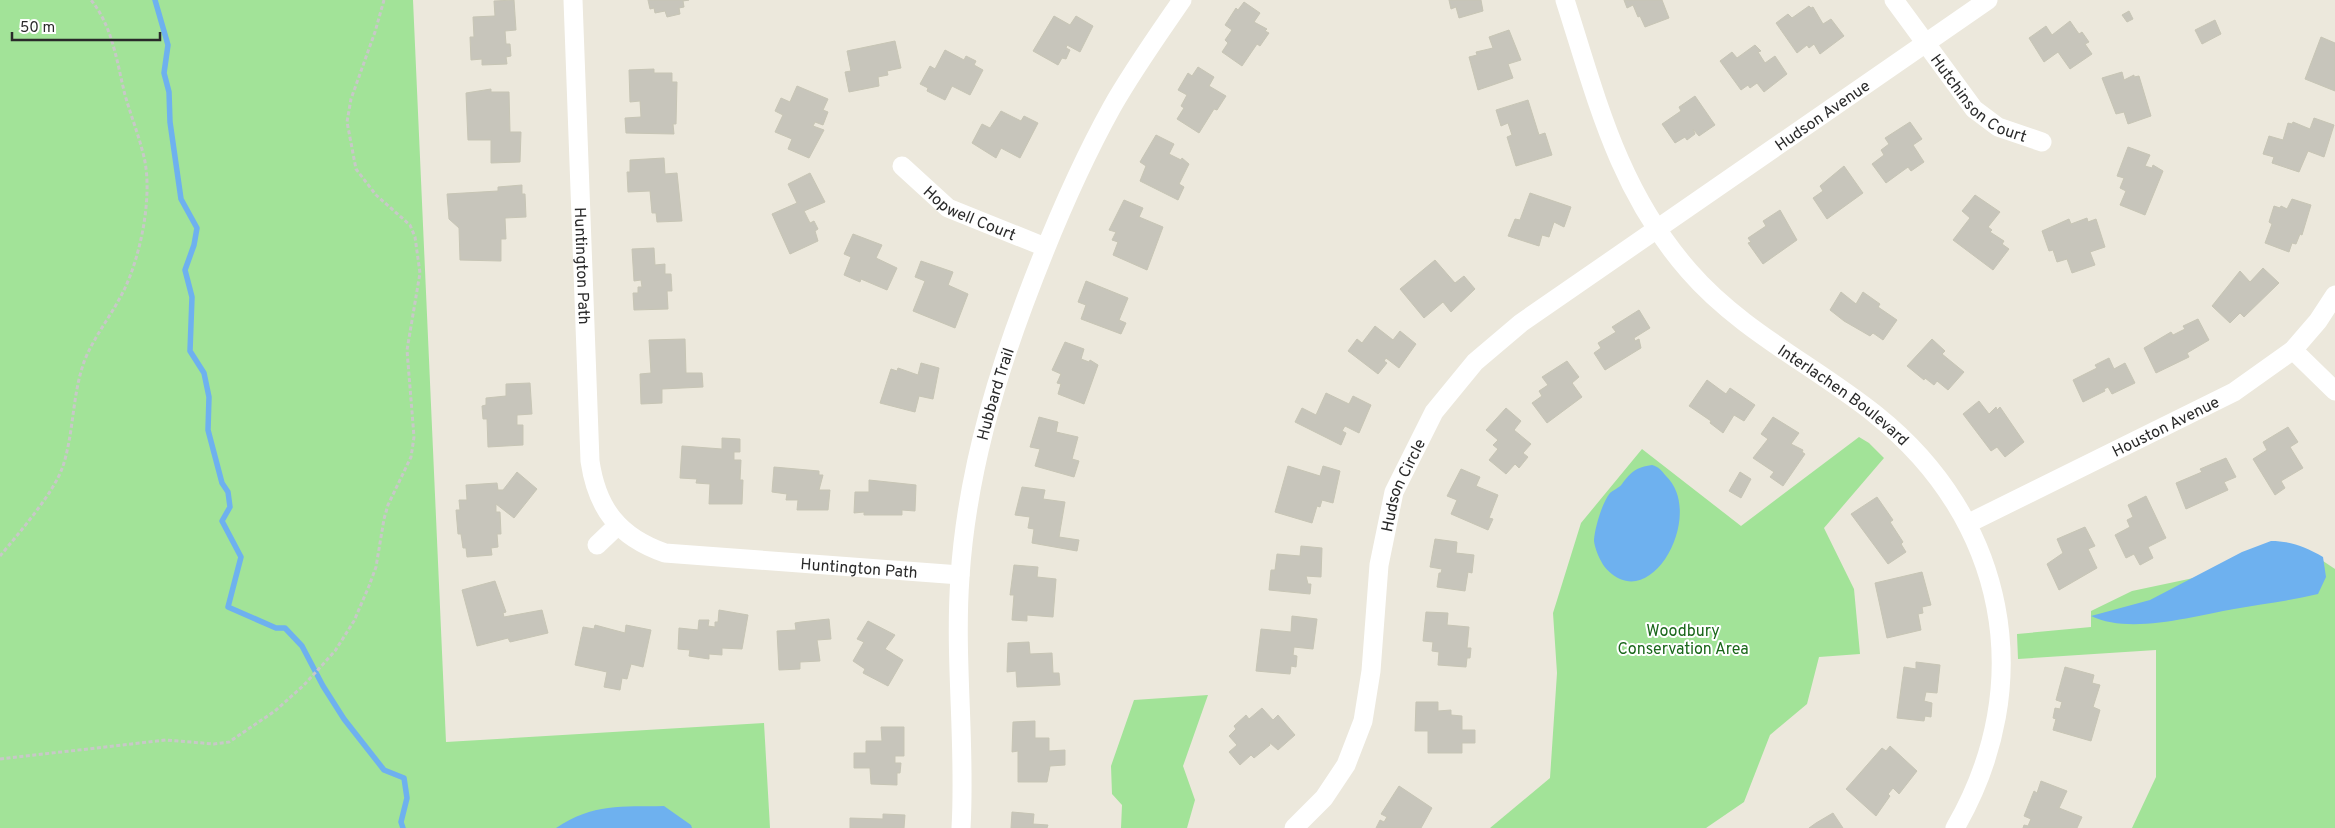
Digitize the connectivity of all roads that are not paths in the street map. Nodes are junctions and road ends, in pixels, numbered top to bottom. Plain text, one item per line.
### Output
1 (573, 0) edge
2 (1182, 0) edge
3 (1565, 0) edge
4 (1894, 0) edge
5 (1988, 0) edge
6 (1925, 43) junction
7 (2042, 142) dead end
8 (902, 166) dead end
9 (1656, 230) junction
10 (1045, 247) junction
11 (2335, 295) edge
12 (2293, 350) junction
13 (2335, 391) edge
14 (1969, 523) junction
15 (618, 525) junction
16 (597, 545) dead end
17 (960, 575) junction
18 (961, 828) edge
19 (1294, 828) edge
20 (1955, 828) edge

1 - 15 street, Huntington Path
2 - 10 street, Hubbard Trail
3 - 9 street, Interlachen Boulevard
4 - 6 street, Hutchinson Court
5 - 6 street, Hudson Avenue
6 - 7 street, Hutchinson Court
6 - 9 street, Hudson Avenue
8 - 10 street, Hopwell Court
9 - 14 street, Interlachen Boulevard
9 - 19 street, Hudson Circle
10 - 17 street, Hubbard Trail
11 - 12 street, Houston Avenue
12 - 13 street
12 - 14 street, Houston Avenue
14 - 20 street, Interlachen Boulevard
15 - 16 street
15 - 17 street, Huntington Path
17 - 18 street, Hubbard Trail

